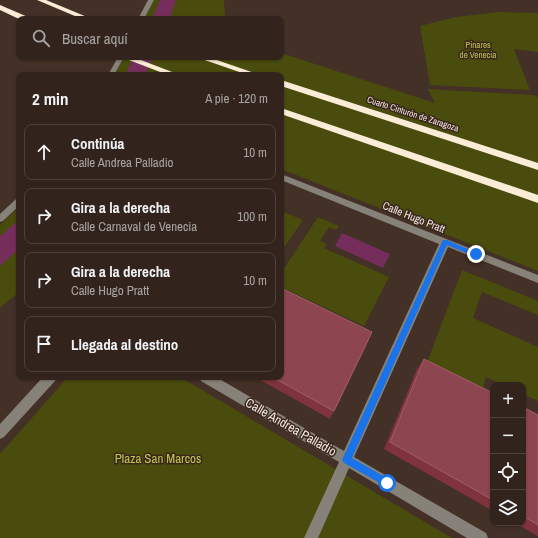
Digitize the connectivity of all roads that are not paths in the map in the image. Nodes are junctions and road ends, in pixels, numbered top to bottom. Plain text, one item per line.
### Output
1 (40, 0) edge
2 (151, 0) edge
3 (0, 7) edge
4 (19, 16) edge
5 (80, 16) edge
6 (143, 16) edge
7 (119, 60) edge
8 (133, 60) edge
9 (209, 60) edge
10 (113, 72) edge
11 (167, 72) edge
12 (247, 72) edge
13 (284, 84) edge
14 (284, 112) edge
15 (538, 167) edge
16 (284, 178) edge
17 (538, 199) edge
18 (16, 204) edge
19 (0, 219) edge
20 (445, 242) junction
21 (538, 279) edge
22 (48, 380) edge
23 (210, 380) edge
24 (0, 433) edge
25 (347, 460) junction
26 (311, 538) edge
27 (481, 538) edge

1 - 5 highway
2 - 6 street
3 - 4 highway
7 - 10 street
8 - 11 highway
9 - 12 highway
13 - 15 highway, Cuarto Cinturón de Zaragoza
14 - 17 highway
16 - 20 street, Calle Hugo Pratt
18 - 19 street
20 - 21 street, Calle Hugo Pratt
20 - 25 street
22 - 24 street
23 - 25 street, Calle Andrea Palladio
25 - 26 street
25 - 27 street, Calle Andrea Palladio

